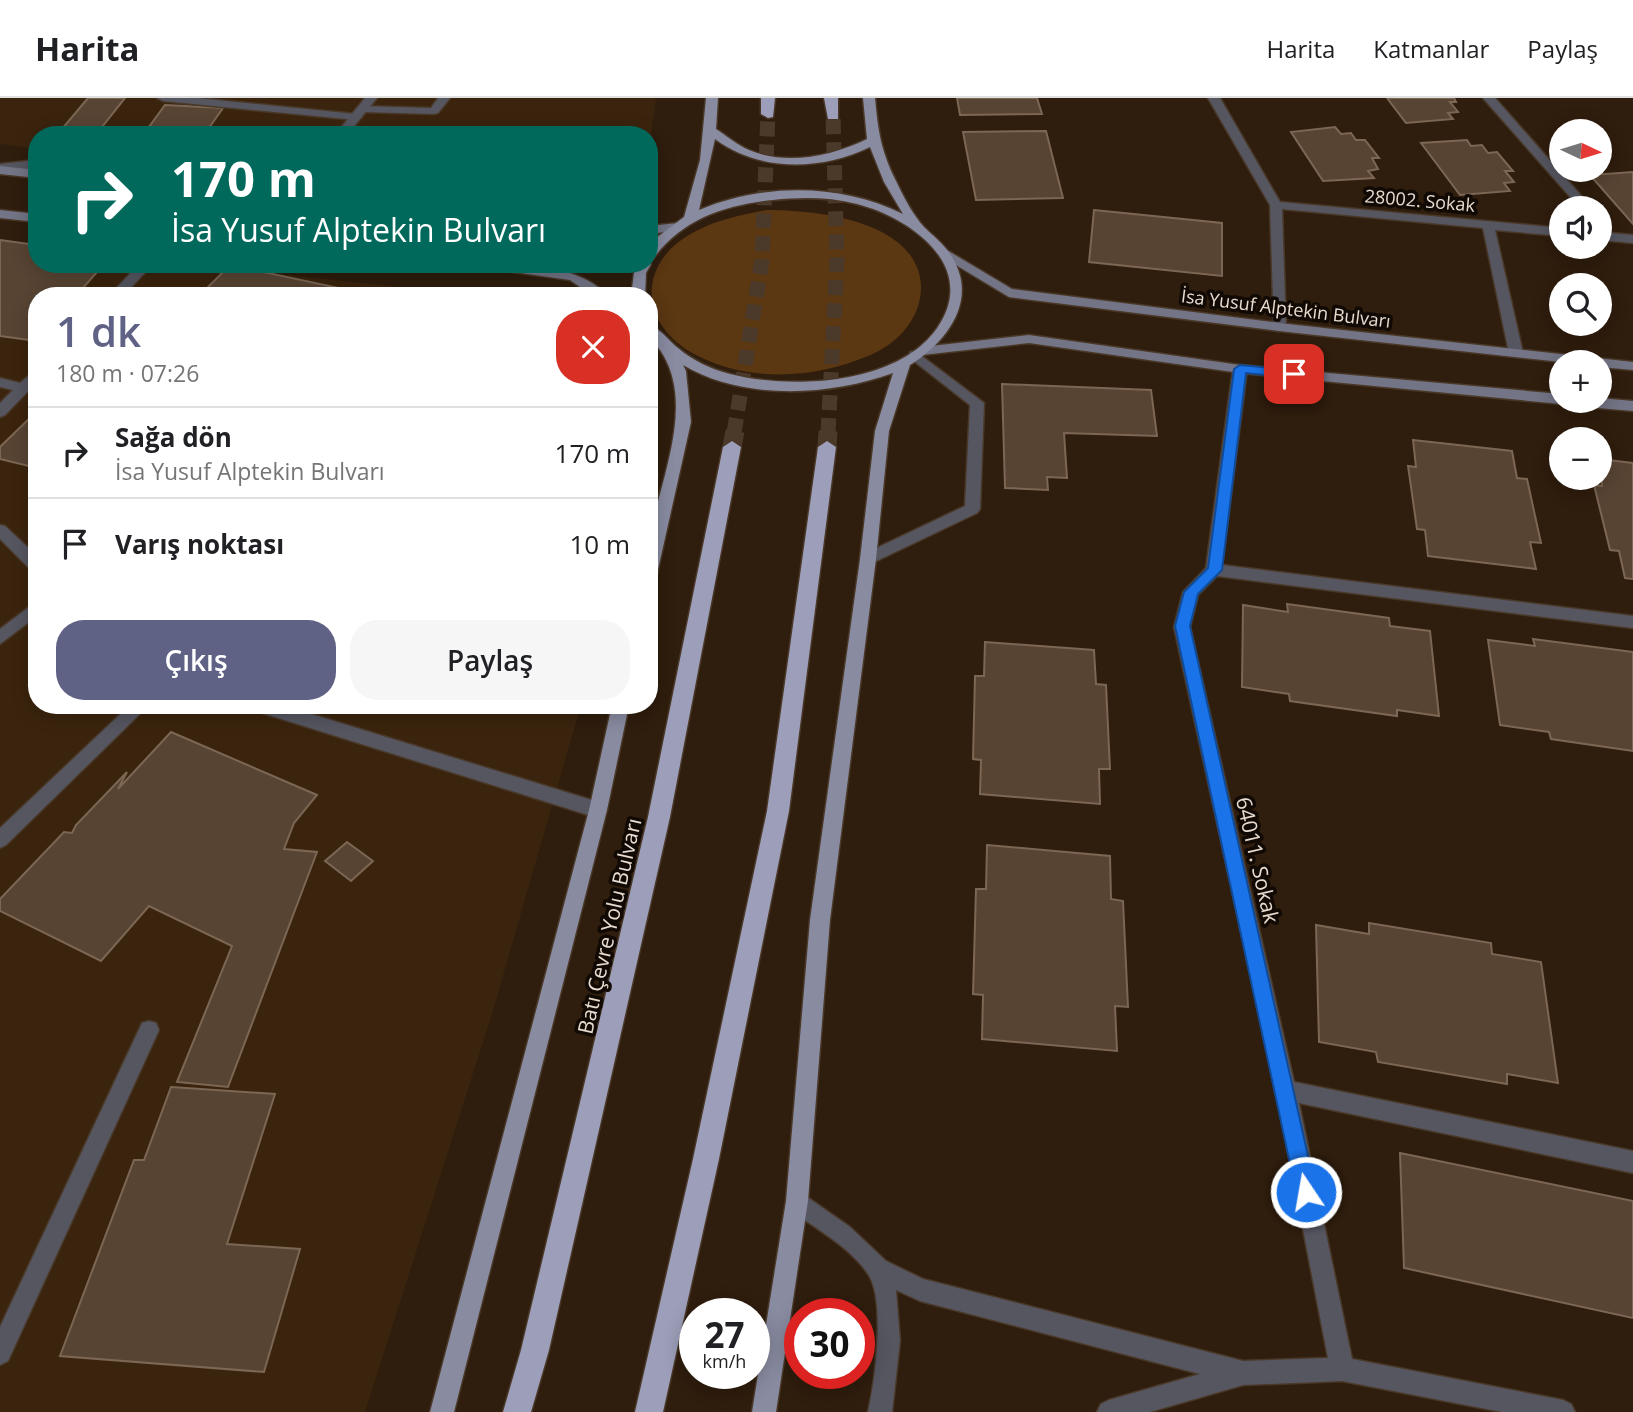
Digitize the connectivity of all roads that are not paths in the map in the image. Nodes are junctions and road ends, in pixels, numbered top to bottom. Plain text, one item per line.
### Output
1 (163, 98) edge
2 (371, 98) edge
3 (444, 98) edge
4 (712, 98) edge
5 (768, 98) edge
6 (831, 98) edge
7 (869, 98) edge
8 (1214, 98) edge
9 (1489, 98) edge
10 (359, 113) junction
11 (768, 114) tunnel mouth
12 (833, 116) tunnel mouth
13 (348, 126) edge
14 (712, 131) junction
15 (873, 141) junction
16 (28, 165) edge
17 (0, 169) edge
18 (28, 173) edge
19 (1575, 196) edge
20 (1276, 205) junction
21 (0, 214) edge
22 (28, 217) edge
23 (1488, 223) junction
24 (684, 224) junction
25 (917, 226) junction
26 (658, 228) edge
27 (1549, 231) edge
28 (1612, 237) edge
29 (1633, 239) edge
30 (658, 245) edge
31 (945, 253) junction
32 (138, 273) edge
33 (546, 273) edge
34 (124, 287) edge
35 (589, 287) edge
36 (1279, 327) junction
37 (658, 338) edge
38 (668, 349) junction
39 (1516, 353) junction
40 (914, 355) junction
41 (1633, 366) edge
42 (1240, 369) junction
43 (28, 381) edge
44 (0, 382) edge
45 (21, 388) junction
46 (1549, 399) edge
47 (1612, 404) edge
48 (1633, 406) edge
49 (0, 412) edge
50 (732, 447) tunnel mouth
51 (827, 447) tunnel mouth
52 (0, 530) edge
53 (658, 535) edge
54 (28, 557) edge
55 (868, 559) junction
56 (1214, 570) junction
57 (28, 615) edge
58 (1633, 622) edge
59 (0, 638) edge
60 (132, 714) edge
61 (288, 714) edge
62 (619, 714) edge
63 (598, 810) junction
64 (0, 840) edge
65 (149, 1030) dead end
66 (1286, 1090) junction
67 (1633, 1162) edge
68 (797, 1201) junction
69 (880, 1270) junction
70 (0, 1353) edge
71 (1342, 1369) junction
72 (1243, 1373) junction
73 (442, 1412) edge
74 (517, 1412) edge
75 (649, 1412) edge
76 (764, 1412) edge
77 (880, 1412) edge
78 (1109, 1412) edge
79 (1563, 1412) edge

1 - 10 street
2 - 10 street
3 - 10 street
4 - 14 main road
5 - 11 highway
6 - 12 highway
7 - 15 main road
8 - 20 street
9 - 19 street
10 - 13 street
14 - 15 main road
14 - 24 main road
15 - 25 main road
16 - 17 street
17 - 18 street
20 - 23 street, 28002. Sokak
20 - 36 street
21 - 22 street
23 - 27 street, 28002. Sokak
23 - 39 street
24 - 25 main road
24 - 26 street
24 - 30 main road
25 - 31 main road
28 - 29 street
31 - 36 street, İsa Yusuf Alptekin Bulvarı
31 - 40 main road
32 - 34 street
33 - 35 street
36 - 39 street, İsa Yusuf Alptekin Bulvarı
37 - 38 main road
38 - 40 main road
38 - 53 main road
39 - 41 street, İsa Yusuf Alptekin Bulvarı
40 - 42 street
40 - 55 main road
40 - 55 street
42 - 46 street
42 - 56 street
43 - 45 street
44 - 45 street
45 - 49 street
47 - 48 street
50 - 74 highway, Batı Çevre Yolu Bulvarı
51 - 75 highway
52 - 54 street
55 - 68 main road
56 - 58 street
56 - 66 street, 64011. Sokak
57 - 59 street
60 - 64 street
61 - 63 street
62 - 63 main road
63 - 73 main road
65 - 70 street
66 - 67 street
66 - 71 street, 64011. Sokak
68 - 69 street
68 - 76 main road
69 - 72 street
69 - 77 street
71 - 72 street
71 - 79 street
72 - 78 street

